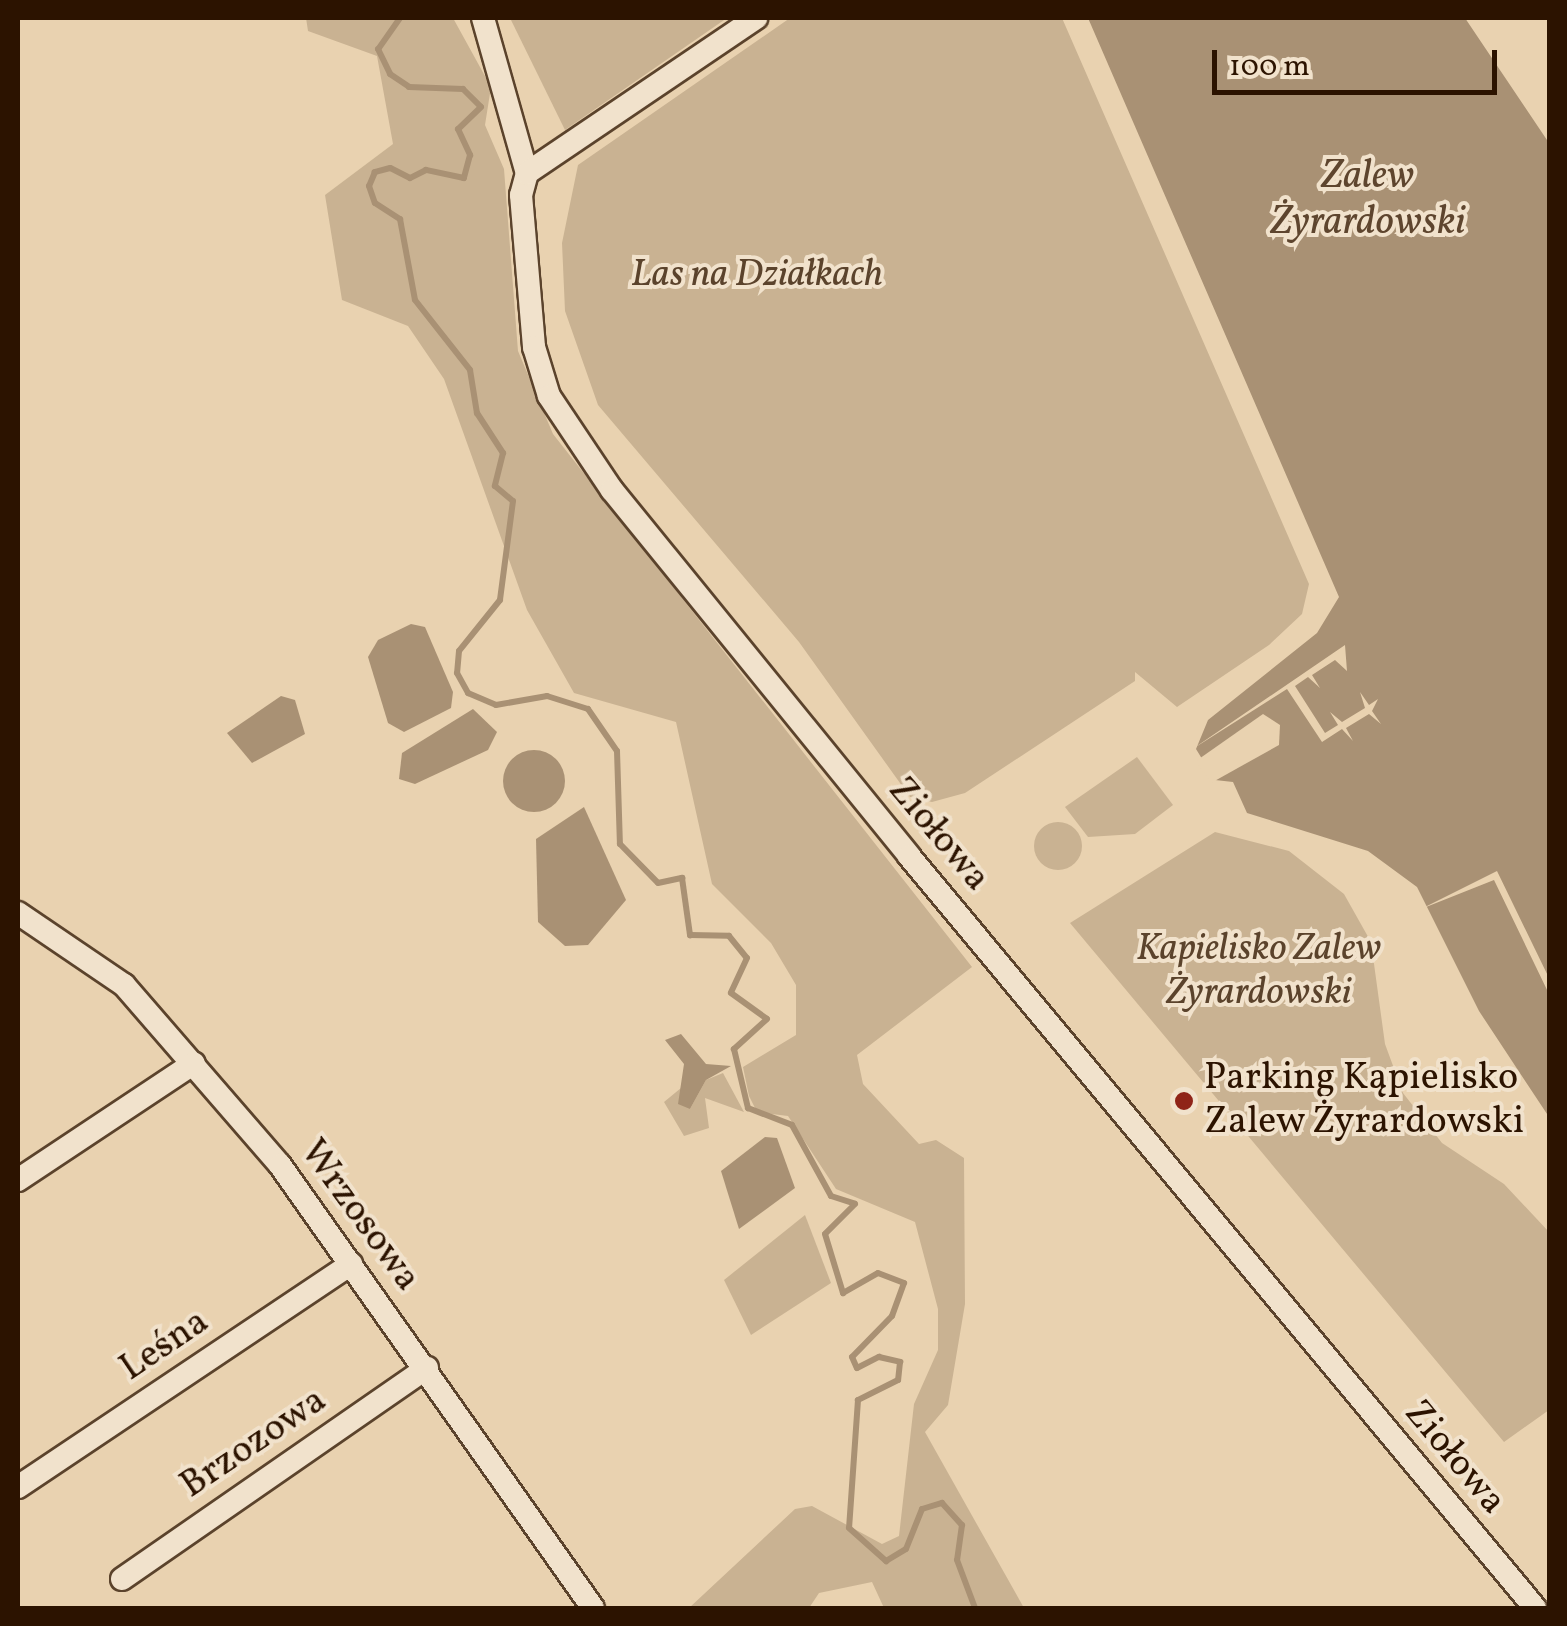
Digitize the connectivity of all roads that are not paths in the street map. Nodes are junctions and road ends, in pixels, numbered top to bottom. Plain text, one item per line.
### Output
1 (484, 18) edge
2 (756, 18) edge
3 (527, 174) junction
4 (18, 913) edge
5 (194, 1063) junction
6 (18, 1180) edge
7 (351, 1264) junction
8 (427, 1368) junction
9 (18, 1487) edge
10 (122, 1579) dead end
11 (592, 1608) edge
12 (1534, 1608) edge

1 - 3 street, Ziołowa
2 - 3 street
3 - 12 street, Ziołowa
4 - 5 street, Wrzosowa
5 - 6 street
5 - 7 street, Wrzosowa
7 - 8 street, Wrzosowa
7 - 9 street, Leśna
8 - 10 street, Brzozowa
8 - 11 street, Wrzosowa

